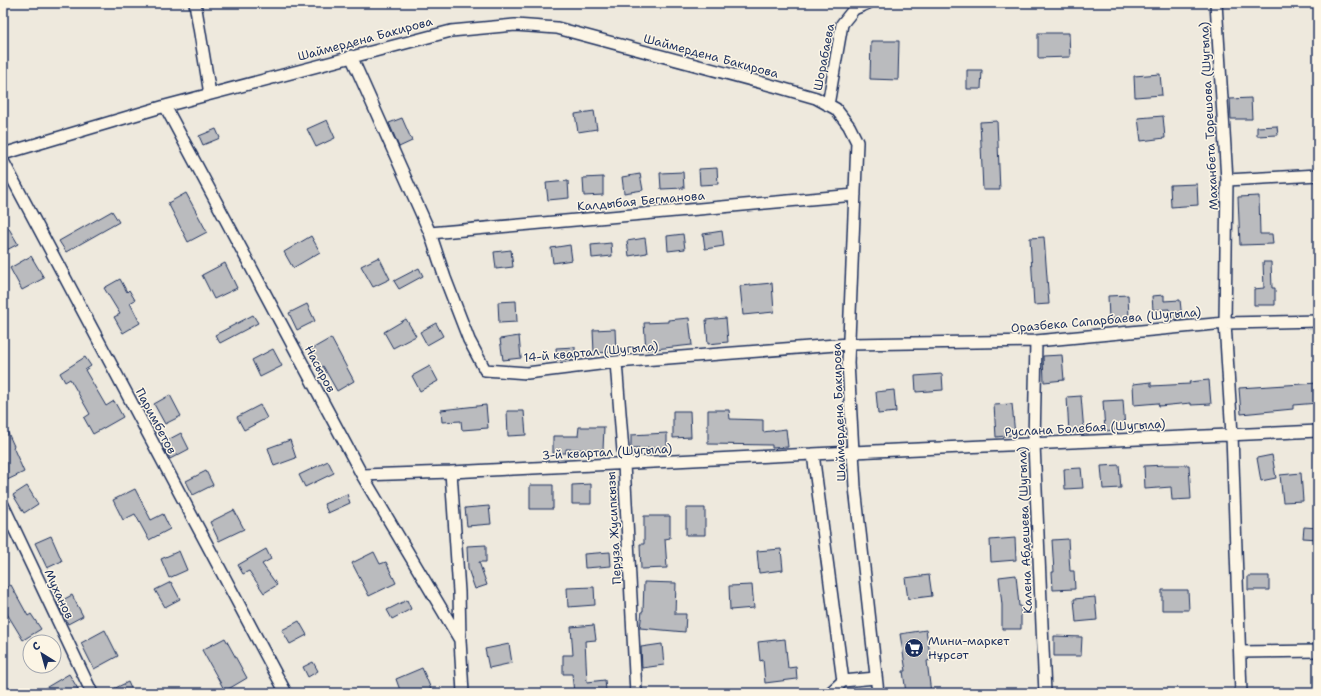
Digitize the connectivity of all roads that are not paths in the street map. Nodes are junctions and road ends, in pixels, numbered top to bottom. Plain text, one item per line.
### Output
1 (195, 3) edge
2 (868, 3) edge
3 (1216, 3) edge
4 (351, 56) junction
5 (210, 94) junction
6 (828, 105) junction
7 (165, 106) junction
8 (3, 154) edge
9 (3, 161) edge
10 (1318, 175) edge
11 (1227, 180) junction
12 (855, 195) junction
13 (430, 233) junction
14 (1318, 321) edge
15 (1225, 323) junction
16 (1036, 341) junction
17 (848, 344) junction
18 (616, 362) junction
19 (1318, 431) edge
20 (1232, 434) junction
21 (1034, 444) junction
22 (853, 452) junction
23 (813, 454) junction
24 (624, 464) junction
25 (451, 472) junction
26 (362, 475) junction
27 (3, 505) edge
28 (460, 640) junction
29 (1318, 651) edge
30 (1240, 652) junction
31 (876, 678) junction
32 (843, 681) junction
33 (92, 693) edge
34 (286, 693) edge
35 (463, 693) edge
36 (636, 693) edge
37 (830, 693) edge
38 (878, 693) edge
39 (1045, 693) edge
40 (1241, 693) edge

1 - 5 street
2 - 6 street, Шорабаева
3 - 11 street, Маханбета Торешова (Шугыла)
4 - 5 street, Шаймердена Бакирова
4 - 6 street, Шаймердена Бакирова
4 - 13 street, 14-й квартал (Шугыла)
5 - 7 street, Шаймердена Бакирова
6 - 12 street, Шаймердена Бакирова
7 - 8 street, Шаймердена Бакирова
7 - 26 street, Насыров
9 - 34 street, Паримбетов
10 - 11 street
11 - 15 street, Маханбета Торешова (Шугыла)
12 - 13 street, Калдыбая Бегманова
12 - 17 street, Шаймердена Бакирова
13 - 18 street, 14-й квартал (Шугыла)
14 - 15 street, Оразбека Сапарбаева (Шугыла)
15 - 16 street, Оразбека Сапарбаева (Шугыла)
15 - 20 street, Маханбета Торешова (Шугыла)
16 - 17 street, Оразбека Сапарбаева (Шугыла)
16 - 21 street, Калена Абдешева (Шугыла)
17 - 18 street, 14-й квартал (Шугыла)
17 - 22 street, Шаймердена Бакирова
18 - 24 street, Перуза Жусипкызы
19 - 20 street, Руслана Болебая (Шугыла)
20 - 21 street, Руслана Болебая (Шугыла)
20 - 30 street, Маханбета Торешова (Шугыла)
21 - 22 street, Руслана Болебая (Шугыла)
21 - 39 street, Калена Абдешева (Шугыла)
22 - 23 street, 3-й квартал (Шугыла)
22 - 31 street, Шаймердена Бакирова
23 - 24 street, 3-й квартал (Шугыла)
23 - 32 street
24 - 25 street, 3-й квартал (Шугыла)
24 - 36 street, Перуза Жусипкызы
25 - 26 street, 3-й квартал (Шугыла)
25 - 28 street
26 - 28 street, Насыров
27 - 33 street, Муханов
28 - 35 street
29 - 30 street
30 - 40 street, Маханбета Торешова (Шугыла)
31 - 32 street
31 - 38 street, Шаймердена Бакирова
32 - 37 street

